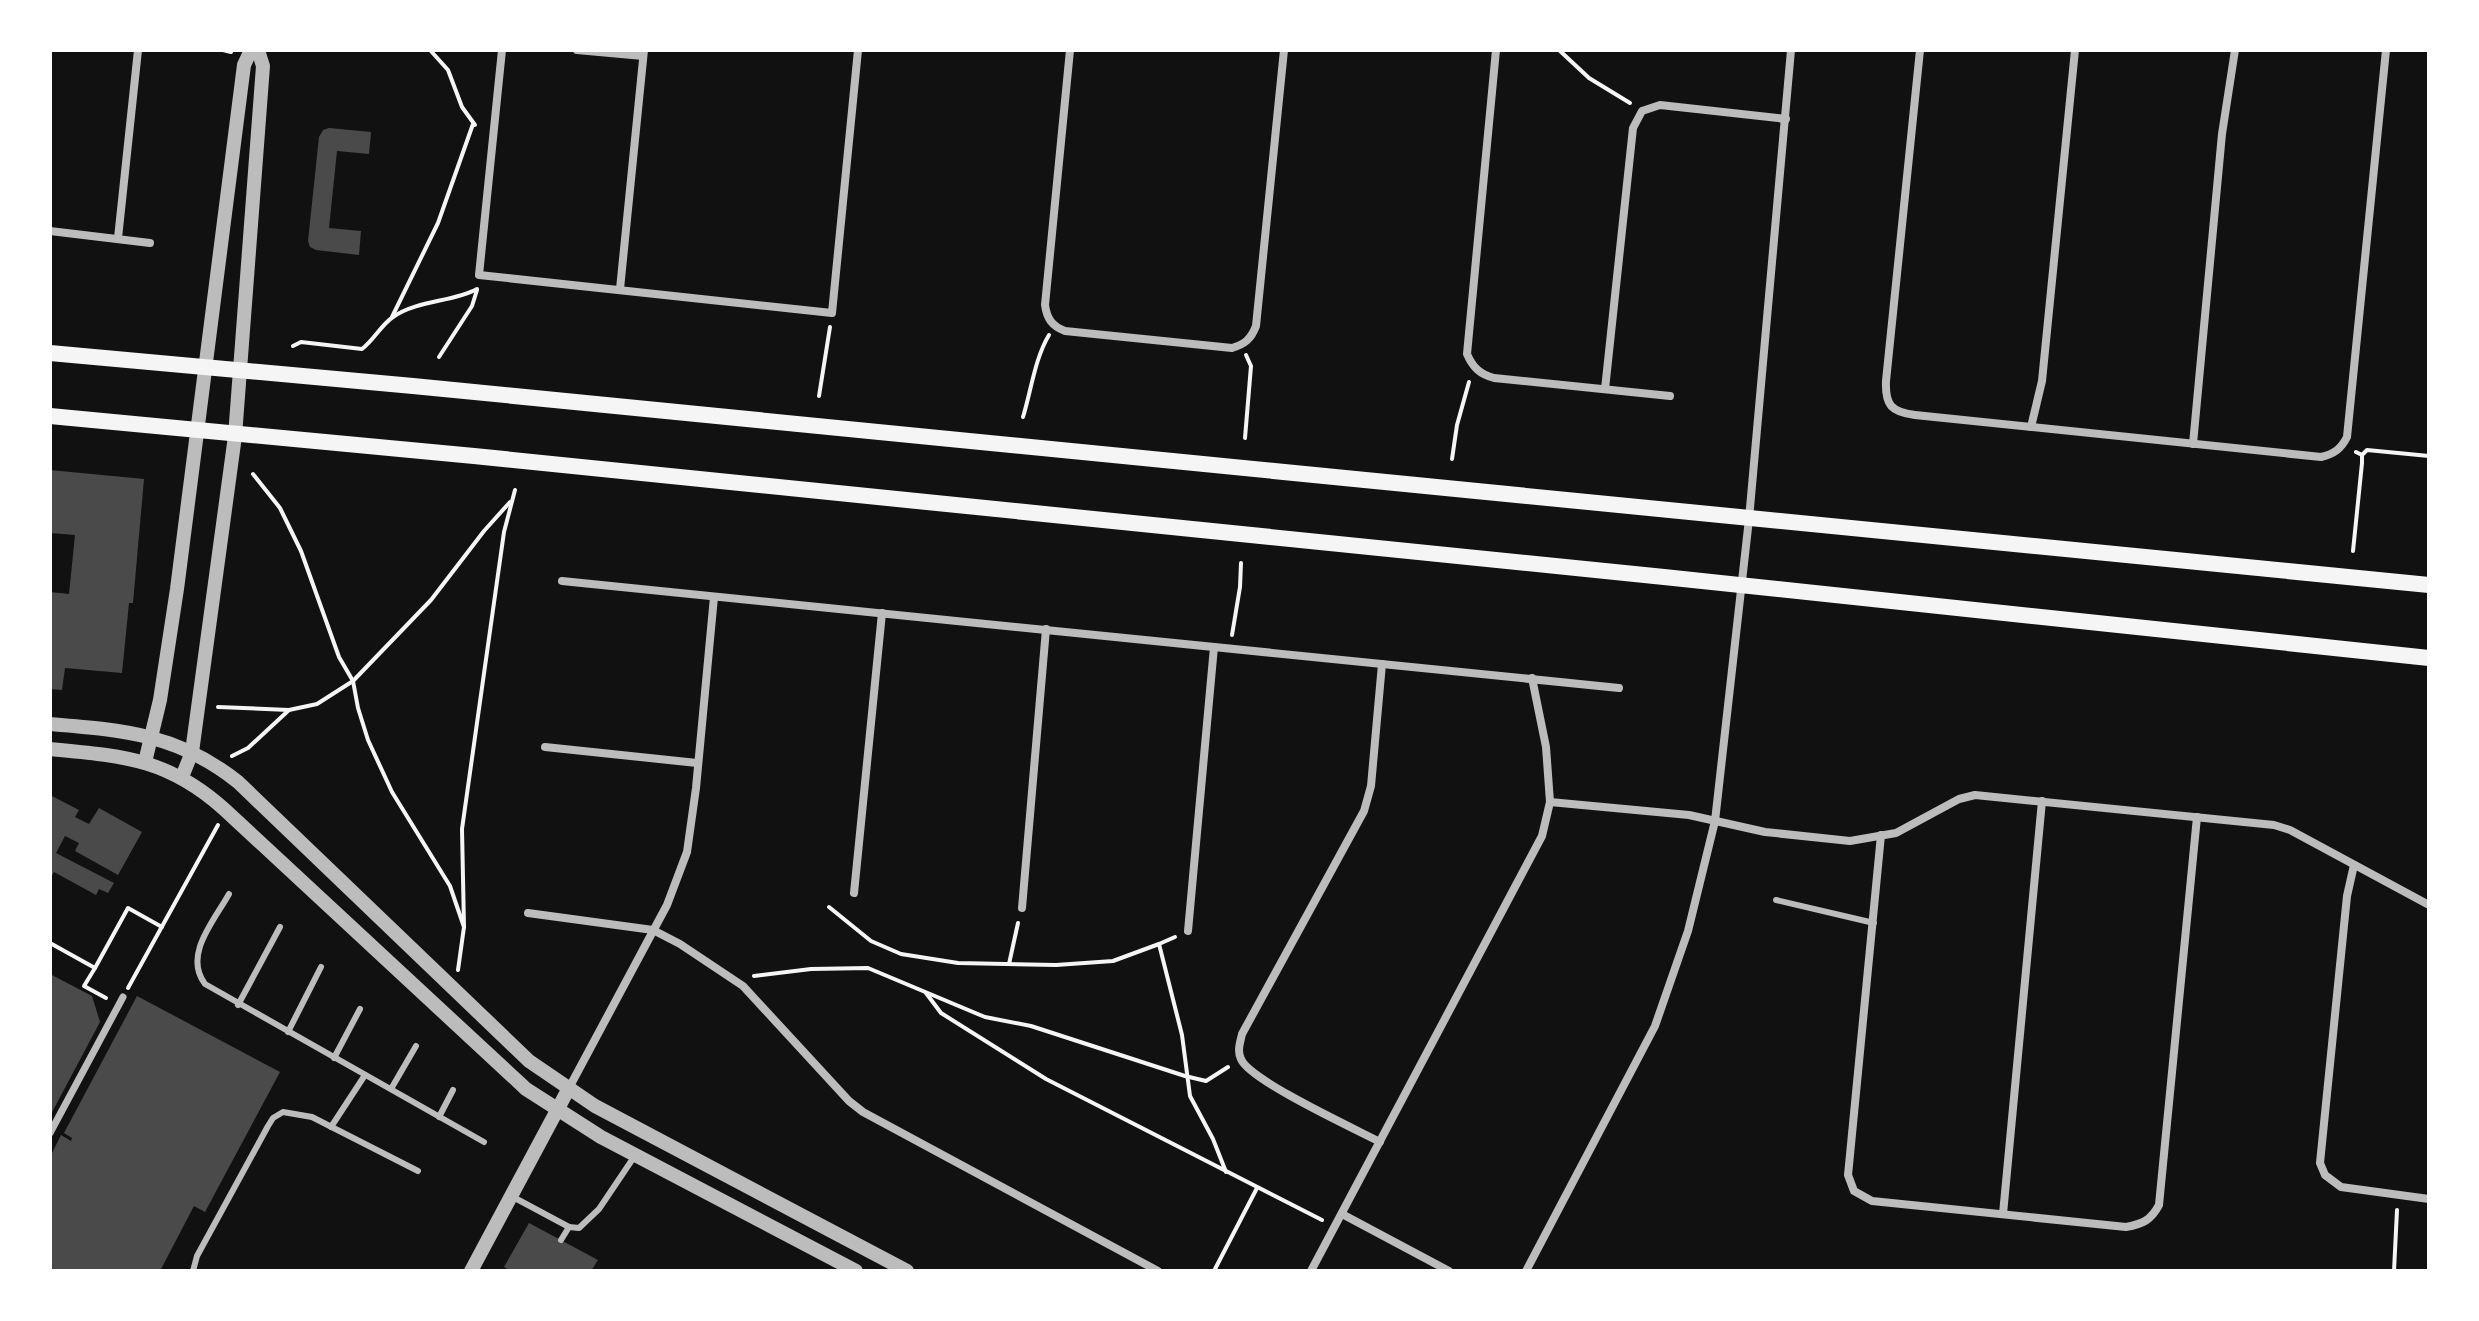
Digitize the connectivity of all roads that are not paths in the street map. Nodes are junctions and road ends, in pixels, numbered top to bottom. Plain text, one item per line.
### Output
1 (138, 50) edge
2 (251, 50) edge
3 (258, 50) edge
4 (502, 50) edge
5 (577, 50) edge
6 (858, 50) edge
7 (1070, 50) edge
8 (1284, 50) edge
9 (1496, 50) edge
10 (1791, 50) edge
11 (1920, 50) edge
12 (2075, 50) edge
13 (2235, 50) edge
14 (2386, 50) edge
15 (644, 53) edge
16 (1786, 119) junction
17 (50, 231) edge
18 (118, 238) junction
19 (150, 243) dead end
20 (620, 289) junction
21 (50, 353) edge
22 (205, 368) junction
23 (240, 371) junction
24 (1605, 389) junction
25 (1670, 396) dead end
26 (50, 416) edge
27 (2031, 427) junction
28 (197, 432) junction
29 (235, 436) junction
30 (2193, 444) junction
31 (1749, 519) junction
32 (562, 581) dead end
33 (2429, 585) edge
34 (1741, 586) junction
35 (714, 597) junction
36 (882, 613) junction
37 (1046, 629) junction
38 (1214, 647) junction
39 (2429, 658) edge
40 (1382, 664) junction
41 (1532, 678) junction
42 (1619, 688) dead end
43 (50, 724) edge
44 (152, 736) junction
45 (545, 747) dead end
46 (50, 749) edge
47 (192, 752) junction
48 (145, 762) junction
49 (697, 763) junction
50 (182, 777) junction
51 (2042, 801) junction
52 (1550, 802) junction
53 (2197, 817) junction
54 (1715, 821) junction
55 (1881, 835) junction
56 (2354, 865) junction
57 (854, 893) dead end
58 (229, 894) dead end
59 (1776, 900) dead end
60 (2429, 905) edge
61 (1022, 908) road end
62 (528, 913) dead end
63 (1874, 923) junction
64 (280, 927) dead end
65 (653, 930) junction
66 (1188, 931) dead end
67 (321, 967) dead end
68 (123, 997) road end
69 (238, 1005) junction
70 (360, 1009) dead end
71 (288, 1032) junction
72 (416, 1046) dead end
73 (334, 1058) junction
74 (365, 1075) junction
75 (569, 1088) junction
76 (391, 1089) junction
77 (453, 1090) dead end
78 (558, 1110) junction
79 (439, 1117) junction
80 (331, 1127) junction
81 (50, 1133) edge
82 (484, 1142) dead end
83 (1380, 1142) junction
84 (636, 1154) junction
85 (418, 1171) dead end
86 (511, 1196) junction
87 (2429, 1199) edge
88 (1342, 1214) junction
89 (2003, 1214) junction
90 (569, 1227) junction
91 (561, 1240) dead end
92 (193, 1271) edge
93 (471, 1271) edge
94 (856, 1271) edge
95 (907, 1271) edge
96 (1158, 1271) edge
97 (1311, 1271) edge
98 (1449, 1271) edge
99 (1526, 1271) edge

1 - 18 street
2 - 22 street
3 - 23 street
4 - 20 street
5 - 15 street
6 - 20 street
7 - 8 street
9 - 24 street
10 - 16 street
11 - 27 street
12 - 27 street
13 - 30 street
14 - 30 street
15 - 20 street
16 - 24 street
16 - 31 street
17 - 18 street
18 - 19 street
21 - 22 main road
22 - 23 main road
22 - 28 street
23 - 29 street
23 - 31 main road
24 - 25 street
26 - 28 main road
27 - 30 street
28 - 29 main road
28 - 44 street
29 - 34 main road
29 - 47 street
31 - 33 main road
31 - 34 street
32 - 35 street
34 - 39 main road
34 - 54 street
35 - 36 street
35 - 49 street
36 - 37 street
36 - 57 street
37 - 38 street
37 - 61 street
38 - 40 street
38 - 66 street
40 - 41 street
40 - 83 street
41 - 42 street
41 - 52 street
43 - 44 street
44 - 47 street
44 - 48 street
45 - 49 street
46 - 48 street
47 - 50 street
47 - 75 street
48 - 50 street
49 - 65 street
50 - 78 street
51 - 53 street
51 - 55 street
51 - 89 street
52 - 54 street
52 - 83 street
53 - 56 street
53 - 89 street
54 - 55 street
54 - 99 street
55 - 63 street
56 - 60 street
56 - 87 street
58 - 69 lane
59 - 63 lane
62 - 65 street
63 - 89 street
64 - 69 lane
65 - 75 street
65 - 96 street
67 - 71 lane
68 - 81 street
69 - 71 lane
70 - 73 lane
71 - 73 lane
72 - 76 lane
73 - 74 lane
74 - 76 lane
74 - 80 lane
75 - 78 street
75 - 95 street
76 - 79 lane
77 - 79 lane
78 - 84 street
78 - 86 street
79 - 82 lane
80 - 85 lane
80 - 92 lane
83 - 88 street
84 - 90 lane
84 - 94 street
86 - 90 lane
86 - 93 street
88 - 97 street
88 - 98 street
90 - 91 lane

